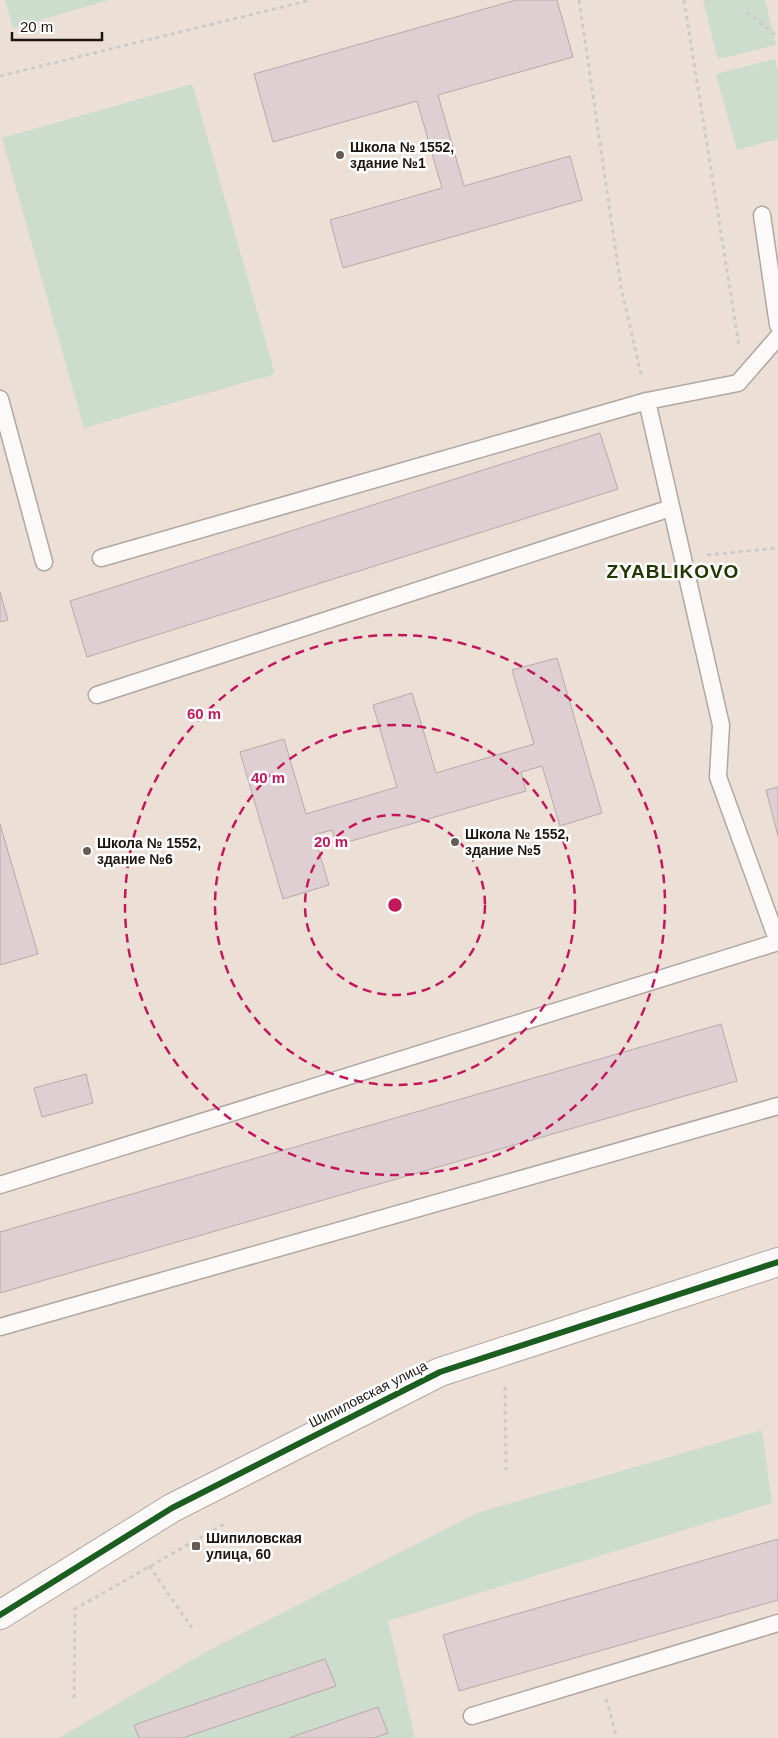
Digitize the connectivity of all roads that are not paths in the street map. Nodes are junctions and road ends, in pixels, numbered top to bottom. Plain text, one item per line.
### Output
1 (762, 215) dead end
2 (778, 325) edge
3 (778, 336) edge
4 (0, 399) edge
5 (647, 400) junction
6 (671, 508) junction
7 (101, 558) dead end
8 (44, 562) dead end
9 (98, 695) dead end
10 (778, 942) edge
11 (778, 1106) edge
12 (0, 1185) edge
13 (778, 1262) edge
14 (0, 1327) edge
15 (0, 1615) edge
16 (778, 1623) edge
17 (472, 1716) dead end

1 - 2 lane
3 - 5 lane
4 - 8 lane
5 - 6 lane
5 - 7 lane
6 - 9 lane
6 - 10 lane
10 - 12 lane
11 - 14 lane
13 - 15 street, Шипиловская улица
16 - 17 lane

